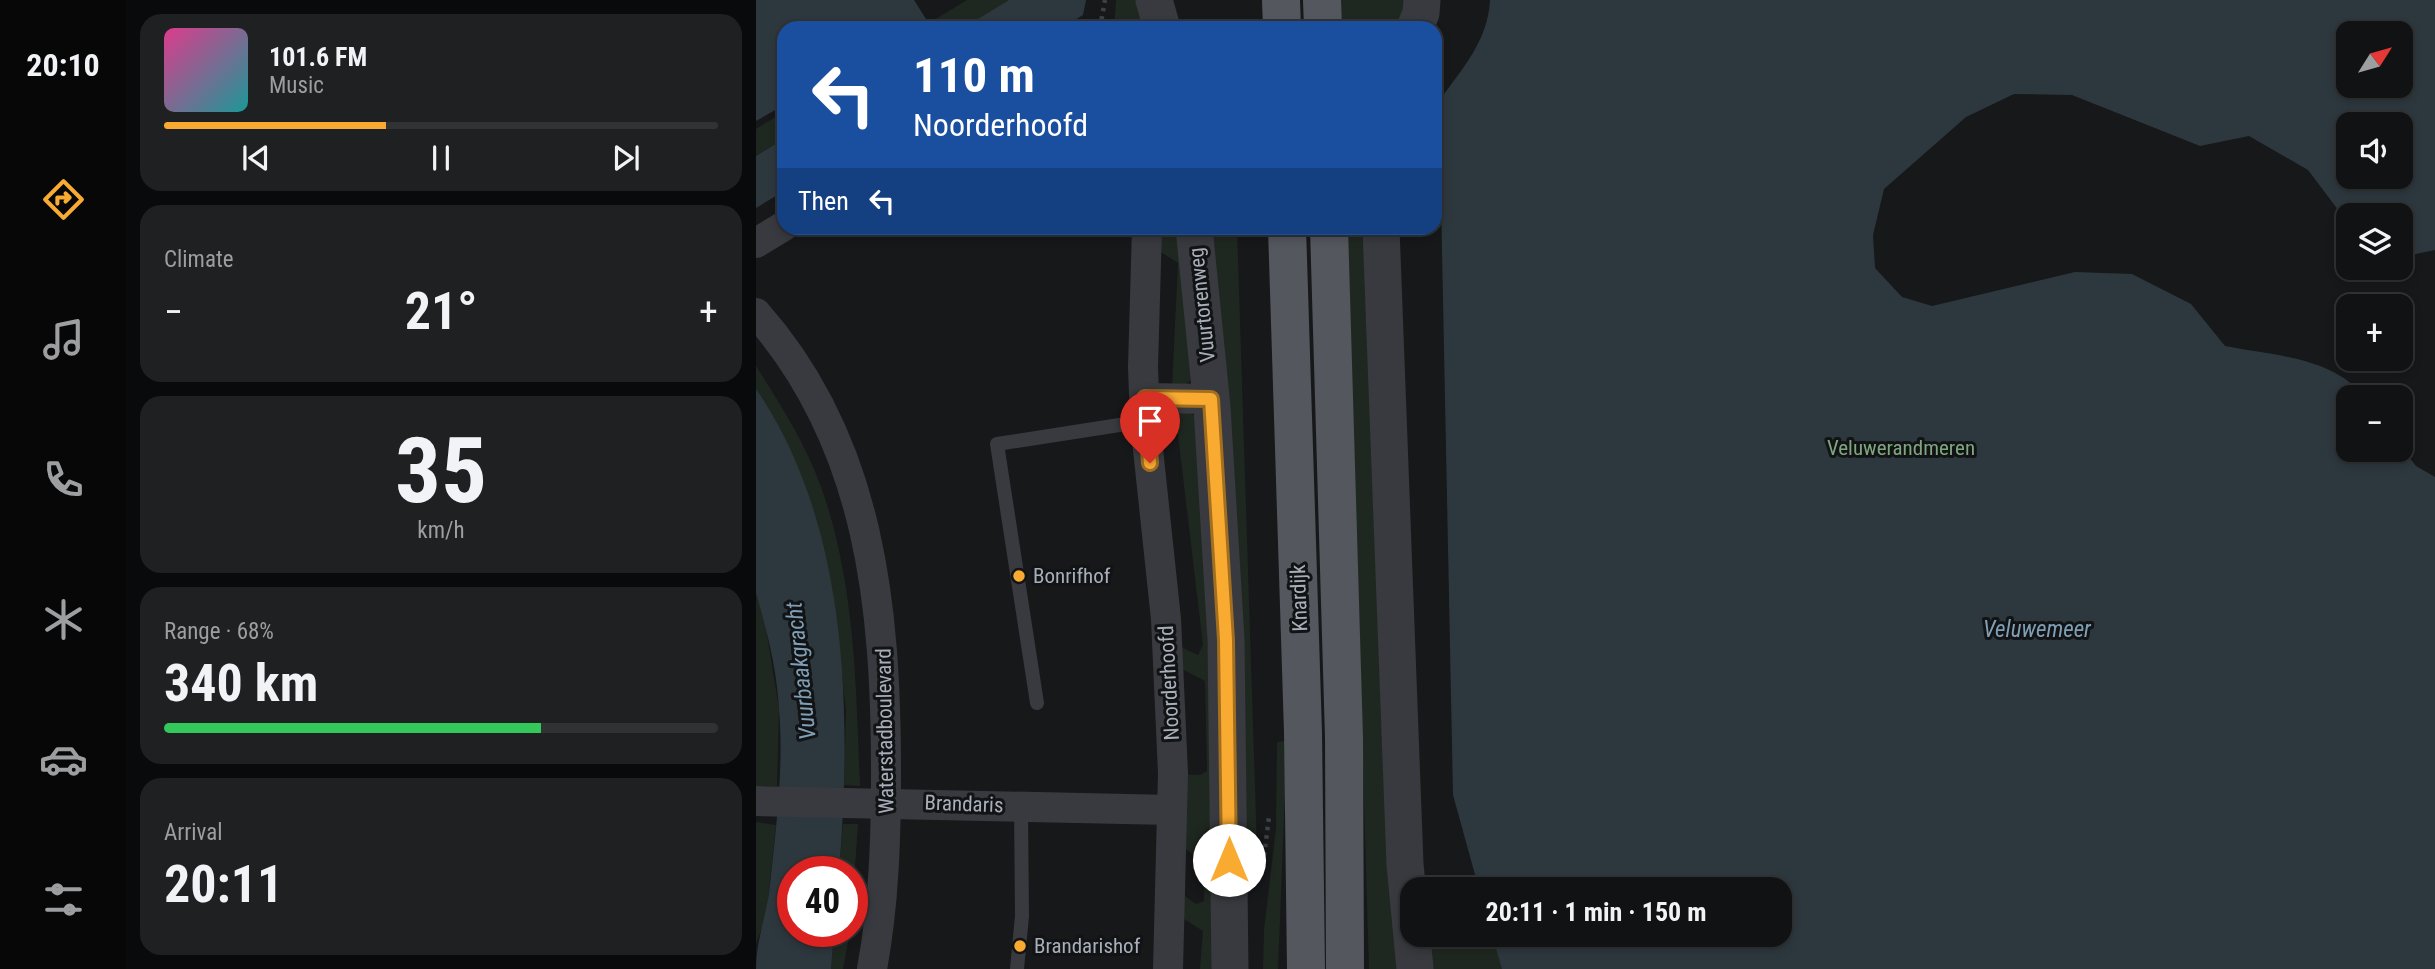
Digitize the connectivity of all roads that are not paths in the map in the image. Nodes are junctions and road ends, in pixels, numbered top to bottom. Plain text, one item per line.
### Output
1 (1154, 0) edge
2 (1281, 0) edge
3 (1322, 0) edge
4 (1422, 0) edge
5 (1160, 21) edge
6 (1282, 21) edge
7 (1323, 21) edge
8 (1417, 21) edge
9 (777, 230) edge
10 (1147, 235) edge
11 (1195, 235) edge
12 (1287, 235) edge
13 (1329, 235) edge
14 (1381, 235) edge
15 (756, 243) edge
16 (756, 313) edge
17 (1211, 399) junction
18 (1145, 410) junction
19 (1037, 703) dead end
20 (766, 801) edge
21 (887, 802) junction
22 (1021, 806) junction
23 (1172, 810) junction
24 (872, 969) edge
25 (1017, 969) edge
26 (1168, 969) edge
27 (1230, 969) edge
28 (1306, 969) edge
29 (1345, 969) edge
30 (1415, 969) edge

1 - 5 street
2 - 6 main road
3 - 7 main road
4 - 8 street
9 - 15 street
10 - 18 street, Noorderhoofd
11 - 17 street, Vuurtorenweg
12 - 28 main road, Knardijk
13 - 29 main road, Knardijk
14 - 30 street
16 - 21 street, Waterstadboulevard
17 - 18 street
17 - 27 street, Vuurtorenweg
18 - 19 lane
18 - 23 street, Noorderhoofd
20 - 21 street, Brandaris
21 - 22 street, Brandaris
21 - 24 street, Waterstadboulevard
22 - 23 street, Brandaris
22 - 25 lane
23 - 26 street, Noorderhoofd

